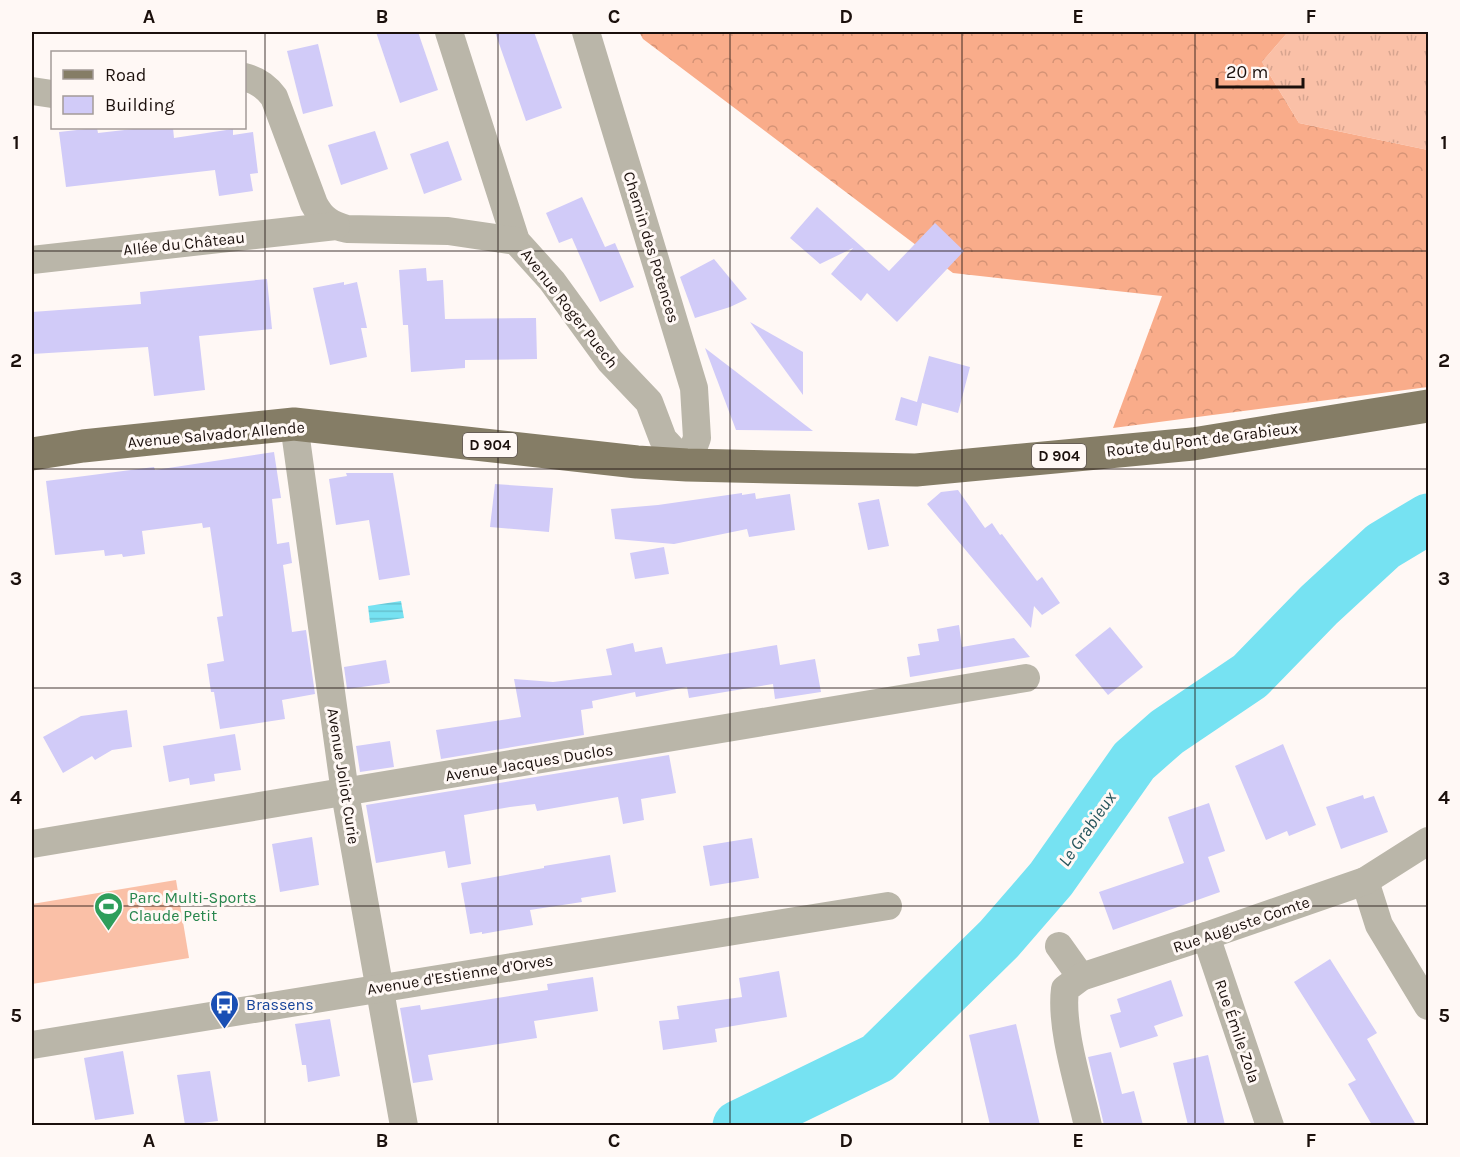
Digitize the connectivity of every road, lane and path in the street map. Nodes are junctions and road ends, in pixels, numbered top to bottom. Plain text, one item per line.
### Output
1 (449, 32) edge
2 (586, 32) edge
3 (246, 78) edge
4 (32, 91) edge
5 (51, 94) edge
6 (336, 226) junction
7 (516, 241) junction
8 (32, 260) edge
9 (1428, 406) edge
10 (294, 424) junction
11 (32, 454) edge
12 (687, 465) junction
13 (1026, 678) dead end
14 (345, 793) junction
15 (1428, 841) edge
16 (32, 844) edge
17 (1365, 881) junction
18 (888, 906) dead end
19 (1206, 936) junction
20 (1059, 946) dead end
21 (1081, 977) junction
22 (378, 987) junction
23 (1428, 1006) edge
24 (32, 1045) edge
25 (404, 1125) edge
26 (1088, 1125) edge
27 (1270, 1125) edge

1 - 7 street, Avenue Roger Puech
2 - 12 street, Chemin des Potences
3 - 6 street
4 - 5 street
6 - 7 street, Allée du Château
6 - 8 street, Allée du Château
7 - 12 street, Avenue Roger Puech
9 - 12 main road, Route du Pont de Grabieux / D 904
10 - 11 main road, Avenue Salvador Allende / D 904
10 - 12 main road, Avenue Salvador Allende / D 904
10 - 14 street, Avenue Joliot Curie
13 - 14 street, Avenue Jacques Duclos
14 - 16 street, Avenue Jacques Duclos
14 - 22 street, Avenue Joliot Curie
15 - 17 street, Rue Auguste Comte
17 - 19 street, Rue Auguste Comte
17 - 23 street
18 - 22 street, Avenue d'Estienne d'Orves
19 - 21 street, Rue Auguste Comte
19 - 27 street, Rue Émile Zola
20 - 21 street
21 - 26 street
22 - 24 street, Avenue d'Estienne d'Orves
22 - 25 street, Avenue Joliot Curie

